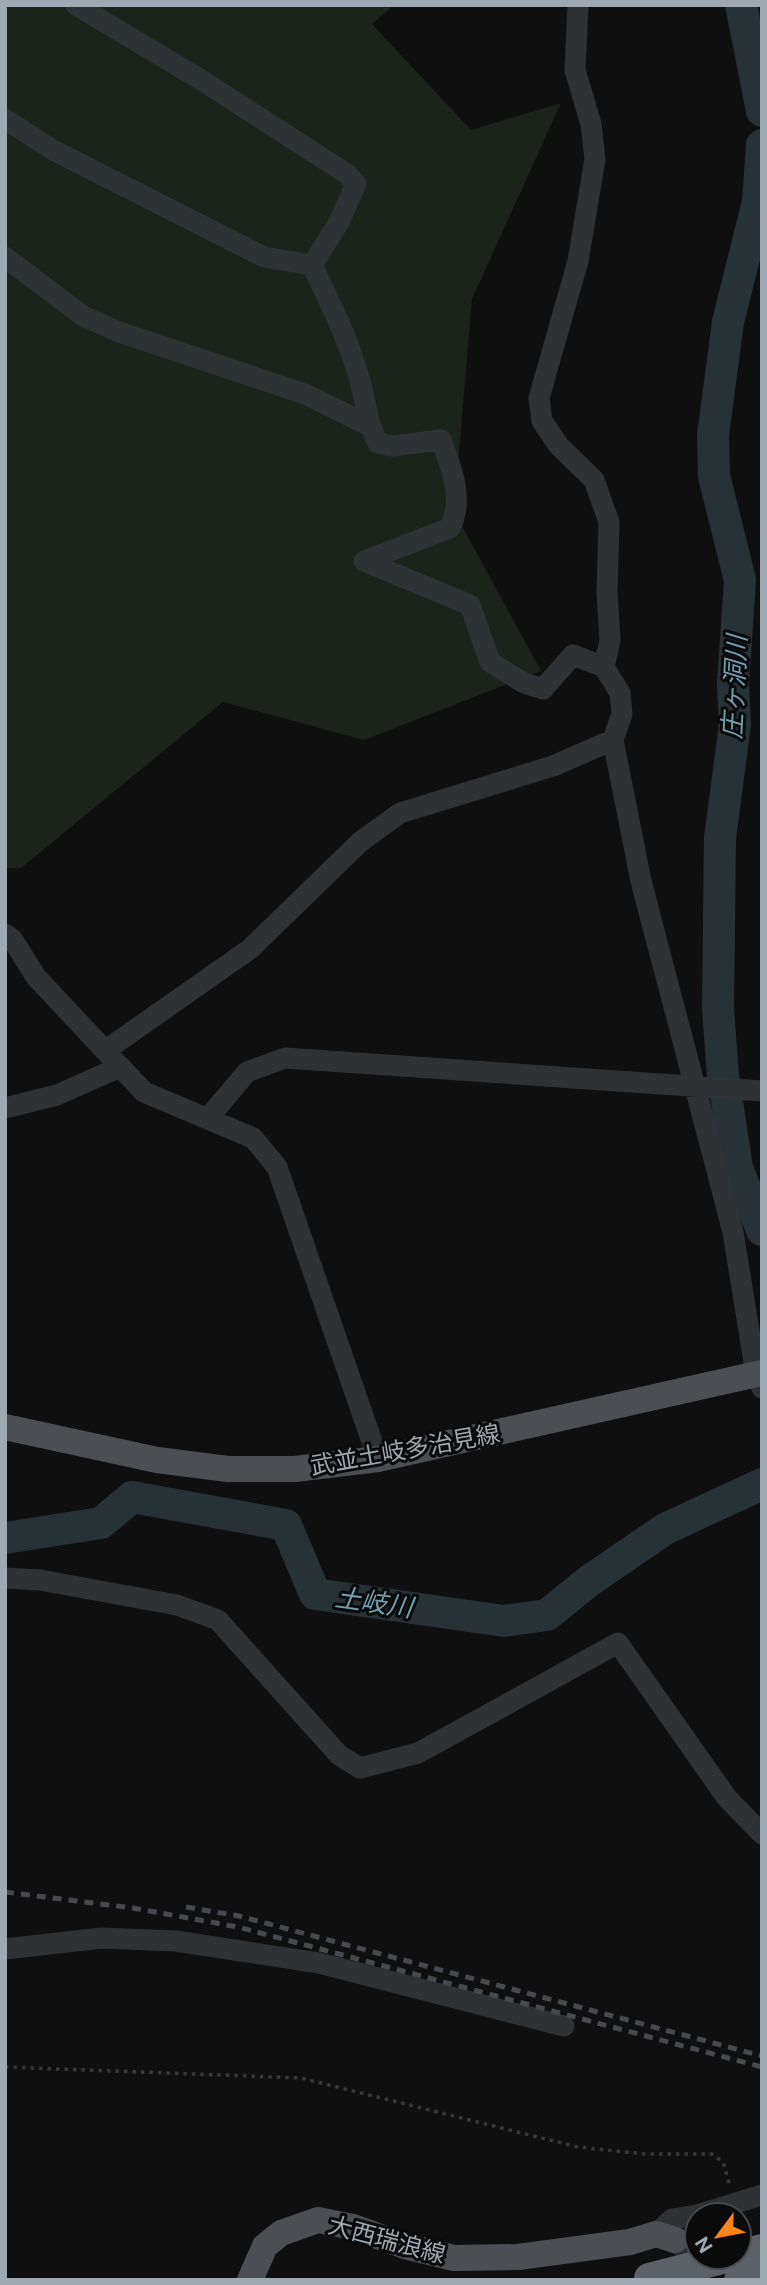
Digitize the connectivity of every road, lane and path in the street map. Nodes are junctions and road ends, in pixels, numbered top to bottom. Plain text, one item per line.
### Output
1 (76, 5) edge
2 (578, 5) edge
3 (5, 119) edge
4 (5, 257) edge
5 (312, 265) junction
6 (368, 425) junction
7 (604, 667) junction
8 (613, 740) junction
9 (5, 934) edge
10 (106, 1050) junction
11 (120, 1068) junction
12 (693, 1086) junction
13 (762, 1091) edge
14 (5, 1108) edge
15 (209, 1117) junction
16 (760, 1380) edge
17 (5, 1427) edge
18 (378, 1459) junction
19 (5, 1578) edge
20 (762, 1835) edge
21 (5, 1949) edge
22 (564, 2026) dead end
23 (5, 2067) edge
24 (762, 2196) edge
25 (735, 2201) edge
26 (743, 2201) edge
27 (683, 2217) edge
28 (665, 2237) joint
29 (683, 2269) tunnel mouth
30 (762, 2274) edge
31 (645, 2279) edge
32 (250, 2280) edge
33 (739, 2280) edge

1 - 5 street
2 - 7 street
3 - 5 street
4 - 6 street
5 - 6 street
6 - 7 street
7 - 8 street
8 - 10 street
8 - 12 street
9 - 10 street
10 - 11 street
11 - 14 street
11 - 15 street
12 - 13 street
12 - 15 street
12 - 16 street
15 - 18 street
16 - 18 main road, 武並土岐多治見線
17 - 18 main road, 武並土岐多治見線
19 - 20 street
21 - 22 street
23 - 25 path
24 - 26 street
27 - 28 street
28 - 32 main road, 大西瑞浪線
29 - 31 highway, bridge
30 - 33 highway, bridge

